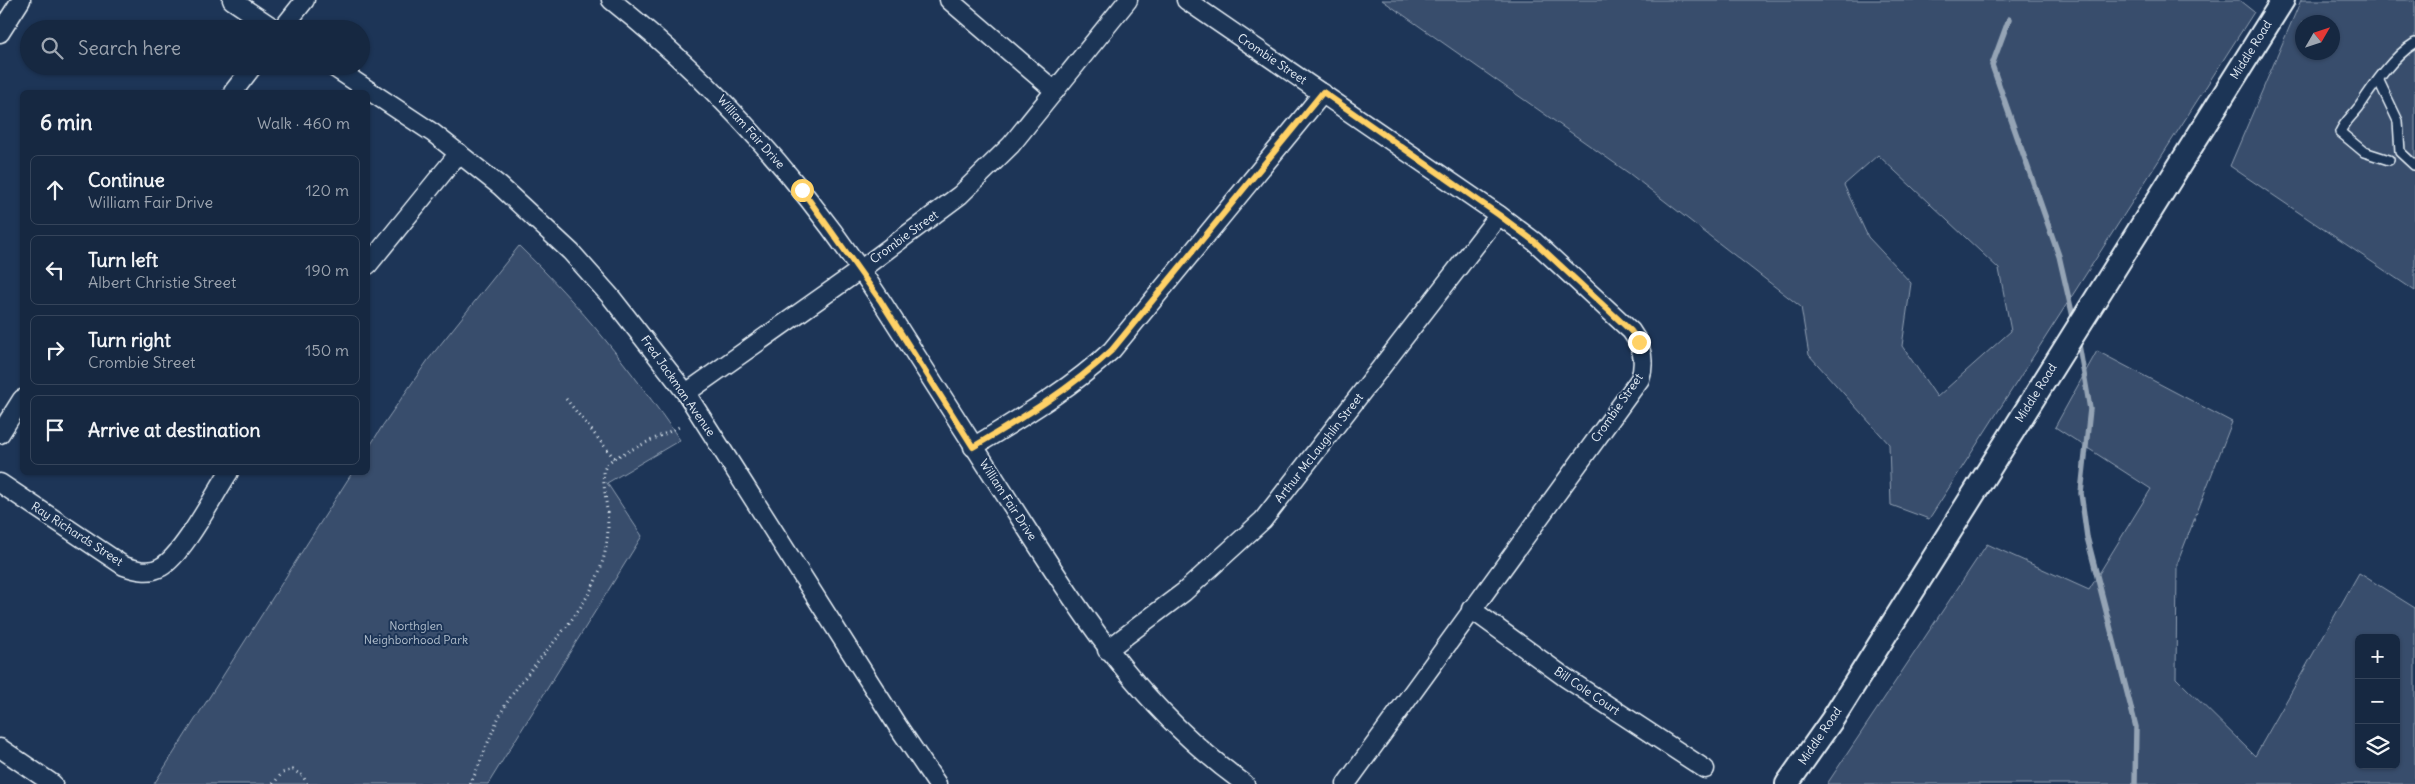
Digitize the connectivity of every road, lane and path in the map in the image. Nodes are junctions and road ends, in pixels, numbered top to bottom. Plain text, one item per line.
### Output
1 (21, 0) edge
2 (232, 0) edge
3 (305, 0) edge
4 (611, 0) edge
5 (949, 0) edge
6 (1128, 0) edge
7 (1186, 0) edge
8 (2282, 0) edge
9 (262, 20) edge
10 (289, 20) edge
11 (0, 33) edge
12 (2415, 43) edge
13 (246, 75) edge
14 (345, 75) edge
15 (2379, 80) junction
16 (235, 90) edge
17 (367, 90) edge
18 (1055, 91) junction
19 (370, 92) edge
20 (1323, 92) junction
21 (459, 153) junction
22 (2389, 160) dead end
23 (2414, 164) edge
24 (1499, 215) junction
25 (370, 263) edge
26 (860, 270) junction
27 (686, 393) junction
28 (566, 400) dead end
29 (20, 402) edge
30 (679, 427) dead end
31 (0, 434) edge
32 (973, 447) junction
33 (614, 458) junction
34 (227, 475) edge
35 (0, 483) edge
36 (1471, 609) junction
37 (1107, 650) junction
38 (0, 748) edge
39 (1705, 769) dead end
40 (53, 784) edge
41 (273, 784) edge
42 (307, 784) edge
43 (470, 784) edge
44 (937, 784) edge
45 (1245, 784) edge
46 (1346, 784) edge
47 (1787, 784) edge

1 - 11 street
2 - 9 street
3 - 10 street
4 - 26 street, William Fair Drive
5 - 18 street
6 - 18 street, Crombie Street
7 - 20 street, Crombie Street
8 - 47 street, Middle Road
12 - 15 lane
13 - 16 street
14 - 17 street, Fred Jackman Avenue
15 - 22 lane
15 - 23 lane
18 - 26 street, Crombie Street
19 - 21 street, Fred Jackman Avenue
20 - 24 street, Crombie Street
20 - 32 street
21 - 25 street
21 - 27 street, Fred Jackman Avenue
24 - 36 street, Crombie Street
24 - 37 street, Arthur McLaughlin Street
26 - 27 street, Crombie Street
26 - 32 street, William Fair Drive
27 - 44 street, Fred Jackman Avenue
28 - 33 path
29 - 31 street
30 - 33 path
32 - 37 street, William Fair Drive
33 - 43 path
34 - 35 street, Ray Richards Street
36 - 39 street, Bill Cole Court
36 - 46 street, Crombie Street
37 - 45 street, William Fair Drive
38 - 40 street
41 - 42 path

